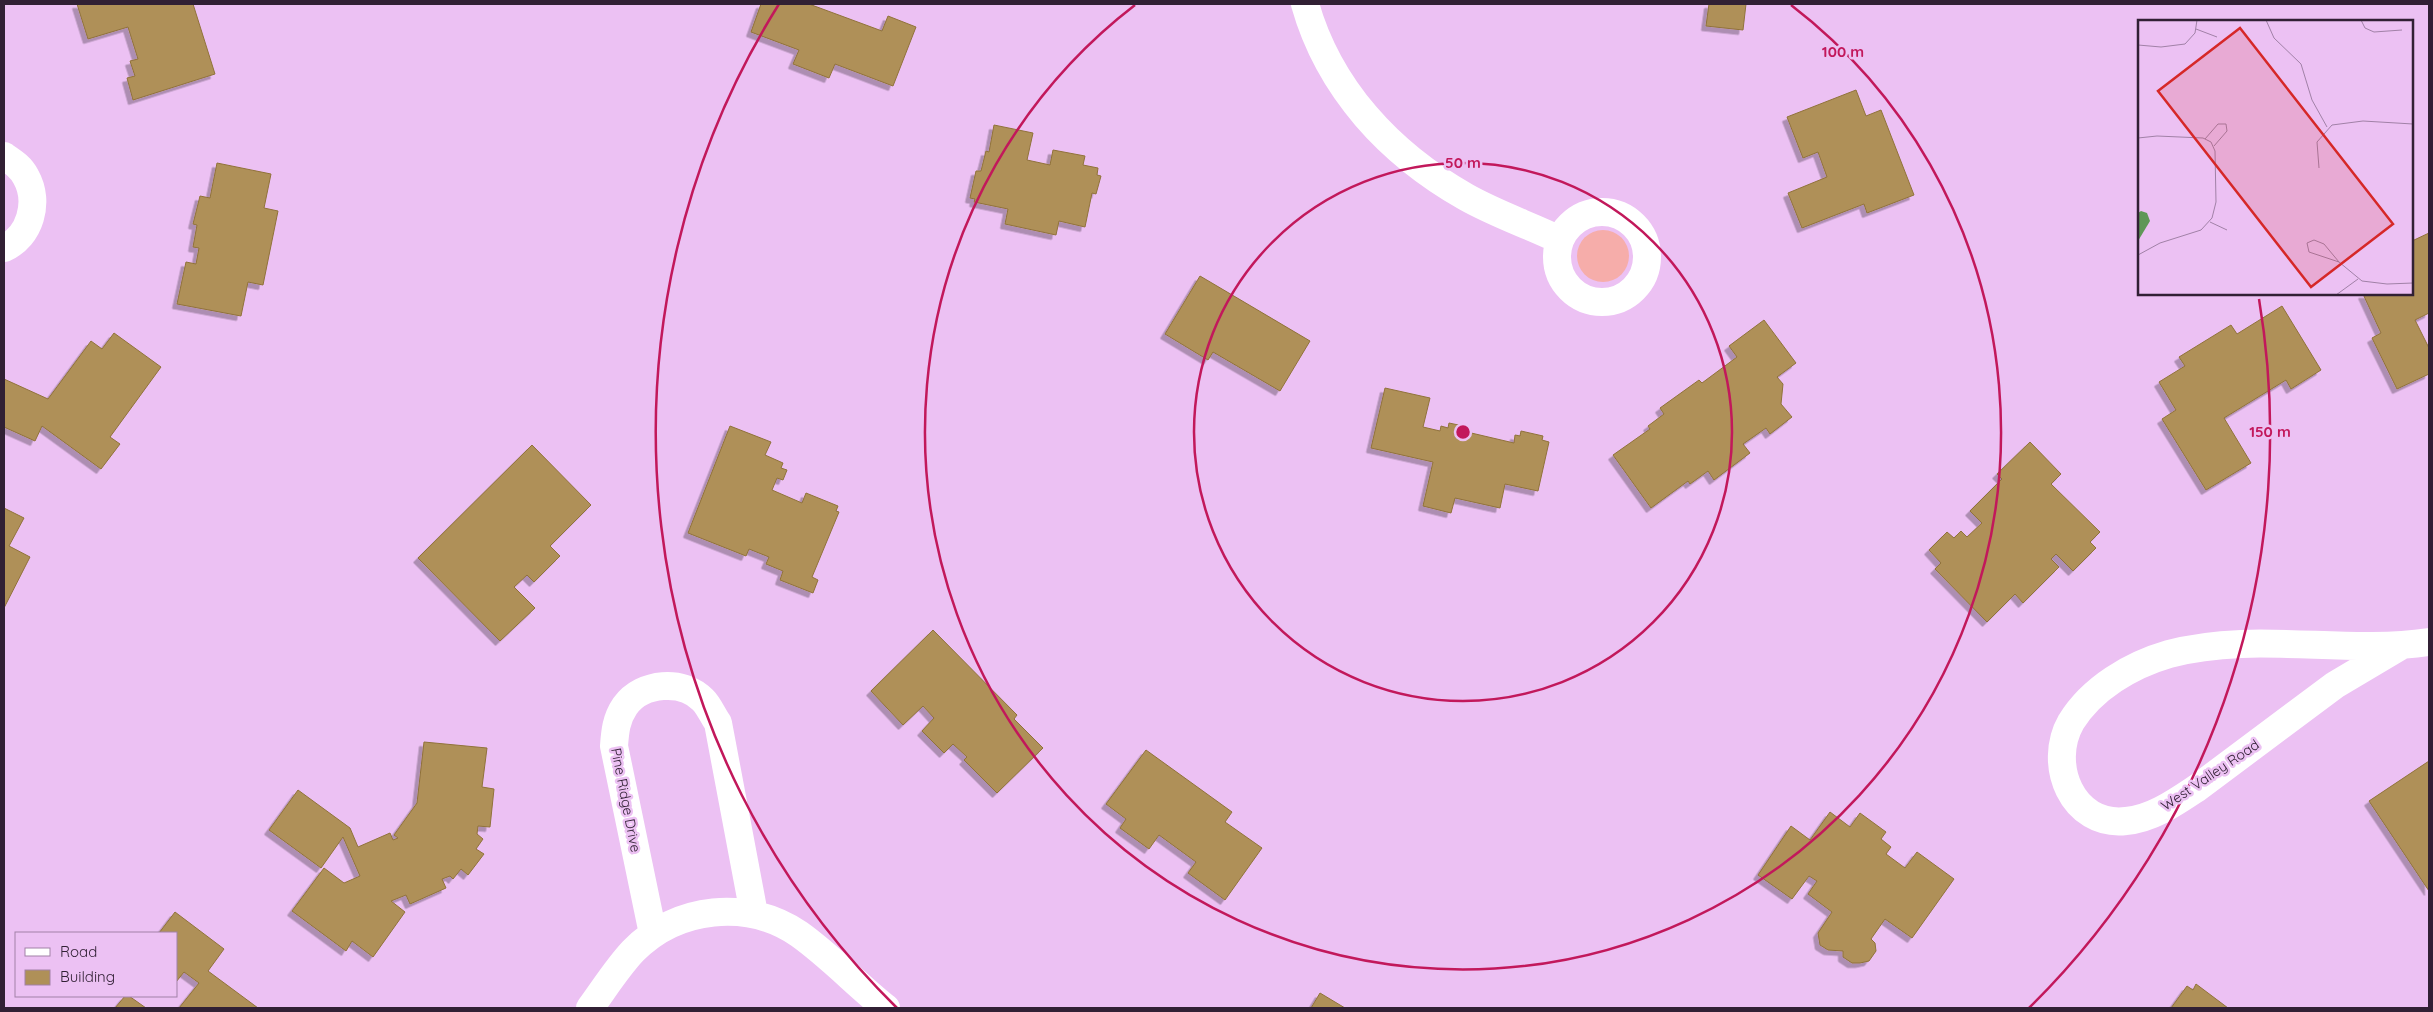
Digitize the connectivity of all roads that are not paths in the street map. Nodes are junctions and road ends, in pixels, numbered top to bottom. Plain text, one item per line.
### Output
1 (1306, 4) edge
2 (4, 156) edge
3 (1560, 240) dead end
4 (4, 248) edge
5 (2429, 642) edge
6 (2398, 647) junction
7 (754, 914) junction
8 (653, 934) junction
9 (590, 1008) edge
10 (886, 1008) edge

1 - 3 street
2 - 4 street
5 - 6 street, West Valley Road
6 - 6 street, West Valley Road
7 - 8 street
7 - 8 street, Pine Ridge Drive
7 - 10 street
8 - 9 street

